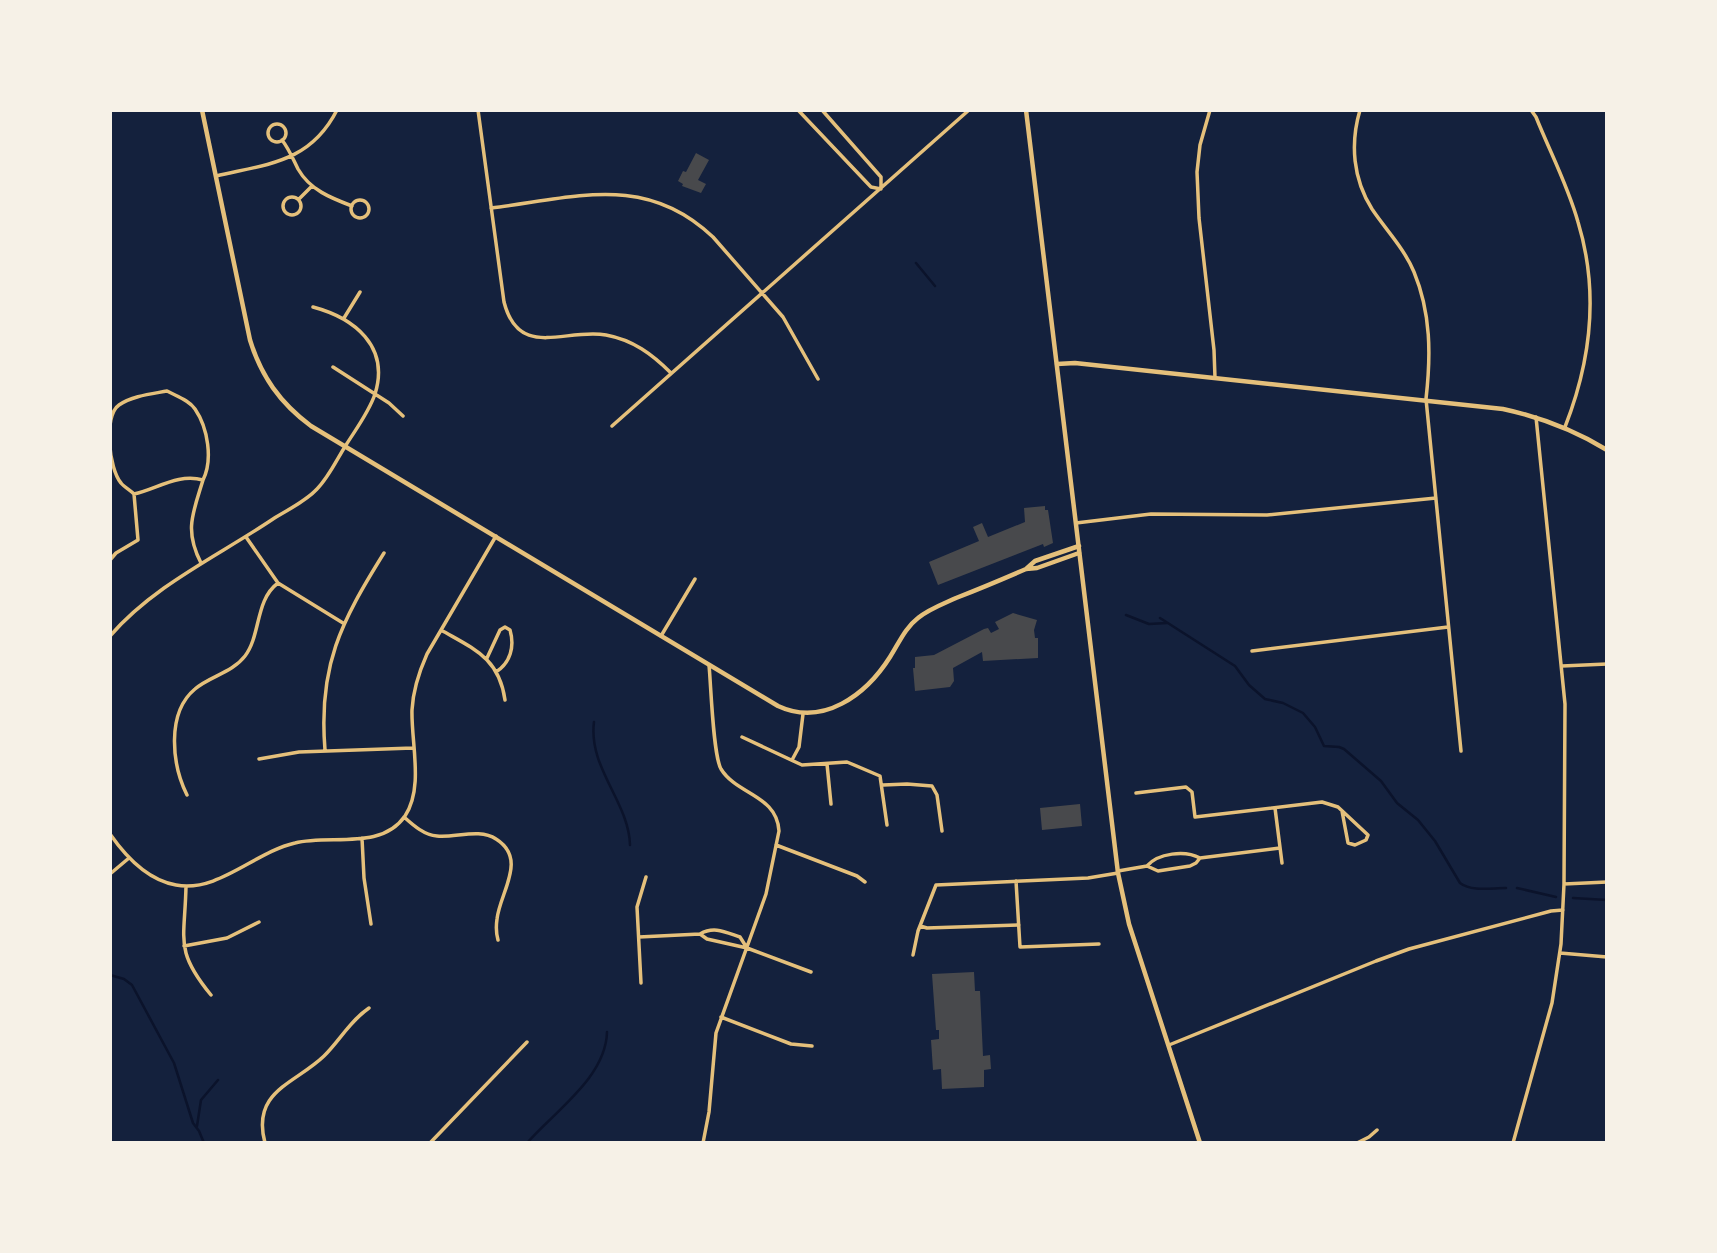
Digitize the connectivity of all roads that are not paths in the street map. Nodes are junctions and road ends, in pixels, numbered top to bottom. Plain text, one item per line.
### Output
1 (202, 110) edge
2 (337, 110) edge
3 (478, 110) edge
4 (798, 110) edge
5 (821, 110) edge
6 (969, 110) edge
7 (1026, 110) edge
8 (1210, 110) edge
9 (1360, 110) edge
10 (1531, 110) edge
11 (282, 140) junction
12 (292, 158) junction
13 (215, 176) junction
14 (312, 186) junction
15 (881, 189) junction
16 (298, 200) junction
17 (352, 206) junction
18 (491, 208) junction
19 (360, 292) dead end
20 (761, 293) junction
21 (313, 307) dead end
22 (344, 318) junction
23 (1057, 364) junction
24 (332, 367) dead end
25 (671, 373) junction
26 (1215, 378) junction
27 (818, 379) dead end
28 (375, 395) junction
29 (1426, 399) junction
30 (403, 416) dead end
31 (1536, 417) junction
32 (612, 426) dead end
33 (1565, 427) junction
34 (345, 446) junction
35 (1607, 450) edge
36 (203, 481) junction
37 (134, 494) junction
38 (1436, 498) junction
39 (1076, 523) junction
40 (496, 536) junction
41 (246, 537) junction
42 (1079, 546) junction
43 (384, 553) dead end
44 (1079, 553) junction
45 (110, 559) edge
46 (201, 564) junction
47 (1026, 569) junction
48 (695, 579) dead end
49 (278, 583) junction
50 (343, 623) junction
51 (1448, 627) junction
52 (441, 630) junction
53 (110, 636) edge
54 (661, 636) junction
55 (1252, 651) dead end
56 (487, 658) junction
57 (1607, 664) edge
58 (709, 665) junction
59 (1562, 666) junction
60 (496, 672) junction
61 (505, 700) dead end
62 (803, 714) junction
63 (743, 737) dead end
64 (413, 748) junction
65 (325, 750) junction
66 (1461, 751) dead end
67 (259, 759) dead end
68 (792, 760) junction
69 (827, 764) junction
70 (883, 785) junction
71 (1136, 793) dead end
72 (187, 795) dead end
73 (831, 804) dead end
74 (1275, 808) junction
75 (1342, 811) junction
76 (404, 817) junction
77 (887, 825) dead end
78 (942, 831) dead end
79 (110, 834) edge
80 (362, 838) junction
81 (776, 845) junction
82 (1280, 848) junction
83 (129, 858) junction
84 (1200, 858) junction
85 (1282, 863) dead end
86 (1147, 866) junction
87 (1118, 872) junction
88 (110, 874) edge
89 (646, 877) dead end
90 (1017, 881) junction
91 (865, 882) dead end
92 (1607, 882) edge
93 (1564, 884) junction
94 (186, 886) junction
95 (1563, 910) junction
96 (259, 922) dead end
97 (371, 924) dead end
98 (1019, 925) junction
99 (920, 926) junction
100 (700, 934) junction
101 (639, 937) junction
102 (498, 940) dead end
103 (1099, 944) dead end
104 (184, 947) junction
105 (747, 948) junction
106 (1560, 953) junction
107 (913, 955) dead end
108 (1607, 957) edge
109 (811, 972) dead end
110 (641, 983) dead end
111 (211, 995) dead end
112 (369, 1008) dead end
113 (721, 1017) junction
114 (527, 1042) dead end
115 (812, 1046) dead end
116 (1167, 1046) junction
117 (1377, 1130) dead end
118 (265, 1143) edge
119 (430, 1143) edge
120 (703, 1143) edge
121 (1200, 1143) edge
122 (1357, 1143) edge
123 (1513, 1143) edge

1 - 13 street
2 - 12 street
3 - 18 street
4 - 15 street
5 - 15 street
6 - 15 street
7 - 23 street
8 - 26 street
9 - 29 street
10 - 33 street
11 - 11 street
11 - 12 street
12 - 13 street
12 - 14 street
13 - 34 street
14 - 16 street
14 - 17 street
15 - 20 street
16 - 16 street
17 - 17 street
18 - 20 street
18 - 25 street
19 - 22 street
20 - 25 street
20 - 27 street
21 - 22 street
22 - 28 street
23 - 26 street
23 - 39 street
24 - 28 street
25 - 32 street
26 - 29 street
28 - 30 street
28 - 34 street
29 - 31 street
29 - 38 street
31 - 33 street
31 - 59 street
33 - 35 street
34 - 40 street
34 - 41 street
36 - 37 street
36 - 37 street
36 - 46 street
37 - 45 street
38 - 39 street
38 - 51 street
39 - 42 street
40 - 52 street
40 - 54 street
41 - 46 street
41 - 49 street
42 - 44 street
42 - 47 street
43 - 50 street
44 - 47 street
44 - 87 street
46 - 53 street
47 - 62 street
48 - 54 street
49 - 50 street
49 - 72 street
50 - 65 street
51 - 55 street
51 - 66 street
52 - 56 street
52 - 64 street
54 - 58 street
56 - 60 street
56 - 60 street
57 - 59 street
58 - 62 street
58 - 81 street
59 - 93 street
60 - 61 street
62 - 68 street
63 - 68 street
64 - 65 street
64 - 76 street
65 - 67 street
68 - 69 street
69 - 70 street
69 - 73 street
70 - 77 street
70 - 78 street
71 - 74 street
74 - 75 street
74 - 82 street
75 - 75 street
76 - 80 street
76 - 102 street
79 - 83 street
80 - 94 street
80 - 97 street
81 - 91 street
81 - 105 street
82 - 84 street
82 - 85 street
83 - 88 street
83 - 94 street
84 - 86 street
84 - 86 street
86 - 87 street
87 - 90 street
87 - 116 street
89 - 101 street
90 - 98 street
90 - 99 street
92 - 93 street
93 - 95 street
94 - 104 street
95 - 106 street
95 - 116 street
96 - 104 street
98 - 99 street
98 - 103 street
99 - 107 street
100 - 101 street
100 - 105 street
100 - 105 street
101 - 110 street
104 - 111 street
105 - 109 street
105 - 113 street
106 - 108 street
106 - 123 street
112 - 118 street
113 - 115 street
113 - 120 street
114 - 119 street
116 - 121 street
117 - 122 street

